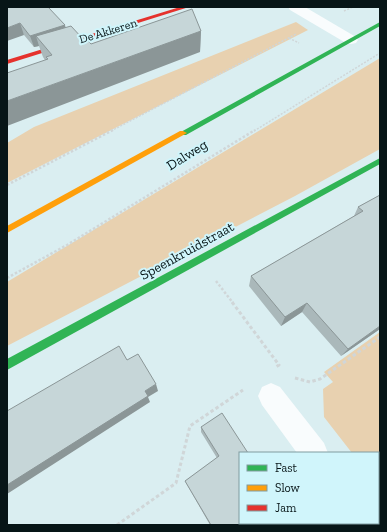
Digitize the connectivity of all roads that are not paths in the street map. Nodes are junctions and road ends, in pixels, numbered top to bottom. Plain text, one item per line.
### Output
1 (186, 7) edge
2 (295, 7) edge
3 (380, 24) edge
4 (351, 40) junction
5 (7, 62) edge
6 (380, 161) edge
7 (7, 230) edge
8 (7, 365) edge
9 (266, 388) road end
10 (313, 452) edge

1 - 5 street, De Akkeren
2 - 4 street
3 - 4 street, Dalweg
4 - 7 street, Dalweg
6 - 8 street, Speenkruidstraat
9 - 10 street

